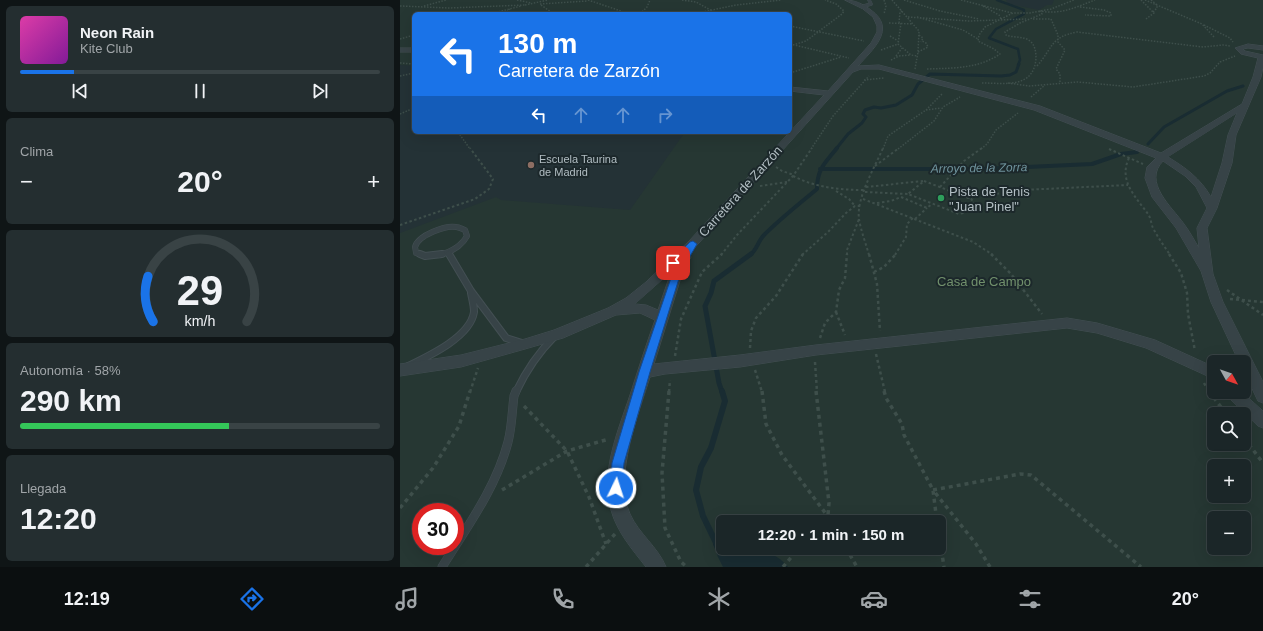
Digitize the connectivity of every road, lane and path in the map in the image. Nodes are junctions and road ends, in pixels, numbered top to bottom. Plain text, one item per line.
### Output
1 (446, 0) edge
2 (517, 0) edge
3 (537, 0) edge
4 (548, 0) edge
5 (590, 0) edge
6 (650, 0) edge
7 (682, 0) edge
8 (781, 0) edge
9 (825, 0) edge
10 (848, 0) edge
11 (870, 0) edge
12 (884, 0) edge
13 (892, 0) edge
14 (904, 0) edge
15 (961, 0) edge
16 (1074, 0) edge
17 (1095, 0) edge
18 (1141, 0) edge
19 (1145, 0) edge
20 (1151, 0) edge
21 (898, 2) junction
22 (532, 3) junction
23 (540, 4) junction
24 (980, 4) junction
25 (525, 5) junction
26 (1157, 5) junction
27 (400, 6) edge
28 (864, 6) junction
29 (422, 7) junction
30 (1080, 7) junction
31 (511, 8) junction
32 (714, 11) junction
33 (902, 11) junction
34 (1040, 11) junction
35 (497, 12) edge
36 (507, 12) edge
37 (551, 12) edge
38 (624, 12) edge
39 (642, 12) edge
40 (707, 12) edge
41 (721, 12) edge
42 (1153, 12) junction
43 (1013, 13) junction
44 (1085, 16) dead end
45 (885, 17) dead end
46 (917, 17) junction
47 (908, 18) junction
48 (1001, 19) junction
49 (1029, 19) junction
50 (986, 20) junction
51 (1146, 20) dead end
52 (888, 21) dead end
53 (898, 23) junction
54 (903, 23) junction
55 (914, 24) junction
56 (1202, 24) junction
57 (792, 26) edge
58 (818, 32) junction
59 (891, 33) dead end
60 (919, 35) junction
61 (412, 36) edge
62 (890, 36) junction
63 (1214, 37) dead end
64 (1059, 38) junction
65 (400, 39) edge
66 (889, 39) dead end
67 (978, 39) junction
68 (898, 41) junction
69 (922, 41) junction
70 (875, 42) junction
71 (919, 43) junction
72 (898, 44) junction
73 (793, 45) joint
74 (884, 46) dead end
75 (902, 48) junction
76 (1238, 48) junction
77 (1263, 48) edge
78 (400, 50) edge
79 (412, 50) edge
80 (881, 50) junction
81 (918, 52) junction
82 (911, 55) junction
83 (917, 56) junction
84 (842, 57) junction
85 (896, 57) junction
86 (1262, 57) edge
87 (860, 59) junction
88 (400, 63) edge
89 (412, 64) edge
90 (880, 66) junction
91 (1036, 67) junction
92 (918, 69) dead end
93 (926, 69) dead end
94 (850, 71) junction
95 (792, 72) edge
96 (912, 72) junction
97 (412, 74) edge
98 (400, 76) edge
99 (888, 77) dead end
100 (864, 80) junction
101 (1008, 83) junction
102 (1060, 83) junction
103 (792, 89) edge
104 (968, 89) junction
105 (944, 92) dead end
106 (829, 93) junction
107 (1245, 106) junction
108 (943, 107) junction
109 (412, 109) edge
110 (926, 110) junction
111 (1020, 111) dead end
112 (400, 114) edge
113 (459, 134) edge
114 (1162, 157) junction
115 (1129, 158) dead end
116 (765, 164) junction
117 (876, 166) junction
118 (793, 175) junction
119 (924, 181) junction
120 (787, 182) junction
121 (746, 184) junction
122 (1128, 185) junction
123 (940, 187) junction
124 (836, 190) junction
125 (866, 190) junction
126 (908, 194) junction
127 (863, 198) junction
128 (967, 198) junction
129 (876, 203) junction
130 (932, 204) junction
131 (860, 206) junction
132 (927, 208) junction
133 (1212, 208) junction
134 (859, 219) junction
135 (914, 219) junction
136 (400, 225) edge
137 (693, 244) junction
138 (448, 253) junction
139 (874, 272) junction
140 (1206, 274) junction
141 (471, 291) junction
142 (1215, 297) junction
143 (1242, 301) junction
144 (1263, 302) edge
145 (612, 311) junction
146 (836, 312) junction
147 (1263, 315) edge
148 (662, 319) junction
149 (1048, 324) junction
150 (558, 334) junction
151 (525, 344) junction
152 (878, 344) junction
153 (847, 347) junction
154 (816, 350) junction
155 (1239, 355) edge
156 (482, 356) junction
157 (1196, 366) junction
158 (674, 368) junction
159 (400, 370) edge
160 (1207, 370) edge
161 (644, 372) junction
162 (1207, 374) edge
163 (1251, 380) edge
164 (514, 396) junction
165 (1263, 397) edge
166 (1239, 399) edge
167 (1220, 407) edge
168 (1263, 421) edge
169 (626, 435) junction
170 (1251, 447) edge
171 (567, 451) junction
172 (1263, 463) edge
173 (932, 490) junction
174 (484, 500) junction
175 (400, 508) edge
176 (828, 515) edge
177 (936, 515) edge
178 (624, 523) junction
179 (606, 544) junction
180 (793, 555) edge
181 (850, 555) edge
182 (942, 555) edge
183 (442, 567) edge
184 (586, 567) edge
185 (657, 567) edge
186 (687, 567) edge
187 (783, 567) edge
188 (857, 567) edge
189 (944, 567) edge
190 (990, 567) edge
191 (1141, 567) edge

1 - 29 path
2 - 22 path
3 - 22 path
4 - 22 path
5 - 23 path
5 - 38 path
6 - 39 path
7 - 32 path
8 - 32 path
9 - 58 path
10 - 28 street, Carretera de Zarzón
11 - 28 lane
12 - 45 path
13 - 21 path
14 - 21 path
14 - 50 path
15 - 24 path
16 - 34 path
17 - 30 path
18 - 42 path
19 - 26 path
20 - 26 path
21 - 33 path
22 - 23 path
22 - 25 path
23 - 37 path
24 - 43 path
24 - 48 path
25 - 29 path
25 - 31 path
26 - 42 path
26 - 56 path
27 - 29 path
28 - 70 street, Carretera de Zarzón
30 - 34 path
30 - 44 path
31 - 35 path
31 - 36 path
32 - 40 path
32 - 41 path
33 - 47 path
33 - 53 path
34 - 43 path
34 - 49 path
42 - 51 path
43 - 48 path
46 - 47 path
46 - 50 path
46 - 67 path
47 - 54 path
47 - 55 path
48 - 49 path
48 - 50 path
48 - 67 path
49 - 64 path
49 - 91 path
52 - 53 path
53 - 54 path
54 - 55 path
54 - 68 path
55 - 60 path
56 - 63 path
56 - 76 path
57 - 58 path
58 - 70 path
58 - 73 path
59 - 62 path
60 - 69 path
60 - 71 path
61 - 65 path
62 - 66 path
62 - 68 path
64 - 76 path
64 - 91 path
64 - 102 path
67 - 93 path
68 - 72 path
69 - 71 path
69 - 81 path
70 - 87 street, Carretera de Zarzón
71 - 81 path
72 - 75 path
72 - 80 path
73 - 84 path
74 - 80 path
75 - 82 path
75 - 85 path
76 - 77 street
76 - 86 street
76 - 102 path
78 - 79 street
80 - 90 path
81 - 83 path
82 - 83 path
82 - 85 path
83 - 96 path
84 - 87 path
84 - 95 path
85 - 90 path
86 - 107 street
87 - 90 street
87 - 94 street, Carretera de Zarzón
88 - 89 path
90 - 94 street
90 - 96 street
90 - 100 path
91 - 101 path
92 - 96 path
94 - 106 street, Carretera de Zarzón
96 - 104 street
97 - 98 path
99 - 100 path
100 - 118 path
101 - 102 path
101 - 104 path
103 - 106 street
104 - 108 path
104 - 114 street
105 - 110 path
106 - 116 street, Carretera de Zarzón
107 - 114 street
107 - 133 street
108 - 110 path
108 - 117 path
109 - 112 path
110 - 117 path
111 - 123 path
113 - 136 path
114 - 133 street
114 - 140 street
115 - 122 path
116 - 118 path
116 - 121 street, Carretera de Zarzón
117 - 125 path
118 - 120 path
118 - 124 path
119 - 123 path
119 - 125 path
119 - 126 path
120 - 121 path
120 - 158 path
121 - 137 street, Carretera de Zarzón
122 - 128 path
122 - 157 path
123 - 128 path
124 - 125 path
124 - 131 path
125 - 126 path
125 - 127 path
126 - 130 path
127 - 129 path
127 - 131 path
128 - 130 path
129 - 132 path
129 - 135 path
130 - 132 path
131 - 134 path
132 - 135 path
133 - 140 street
134 - 139 path
134 - 146 path
135 - 139 path
135 - 149 path
137 - 145 street, Carretera de Zarzón
137 - 148 street
138 - 138 lane
138 - 141 lane
139 - 152 path
140 - 142 street
140 - 143 path
141 - 151 lane
141 - 159 lane
142 - 143 path
142 - 155 street
143 - 144 path
143 - 147 path
145 - 148 street
145 - 150 street, Carretera de Zarzón
146 - 153 path
146 - 154 path
148 - 161 street
149 - 152 street
149 - 157 street
150 - 151 street, Carretera de Zarzón
150 - 164 lane
151 - 156 street, Carretera de Zarzón
152 - 153 street
152 - 173 path
153 - 154 street
154 - 158 street
154 - 176 path
156 - 159 street, Carretera de Zarzón
156 - 175 path
157 - 160 street
157 - 162 street
157 - 167 path
158 - 161 street
158 - 186 path
161 - 169 street
163 - 165 street
164 - 171 path
164 - 174 lane
166 - 168 street
169 - 171 path
169 - 178 street
170 - 172 path
171 - 174 path
171 - 179 path
173 - 177 path
173 - 190 path
173 - 191 path
174 - 183 lane
178 - 179 path
178 - 185 street
179 - 184 path
180 - 187 path
181 - 188 path
182 - 189 path

